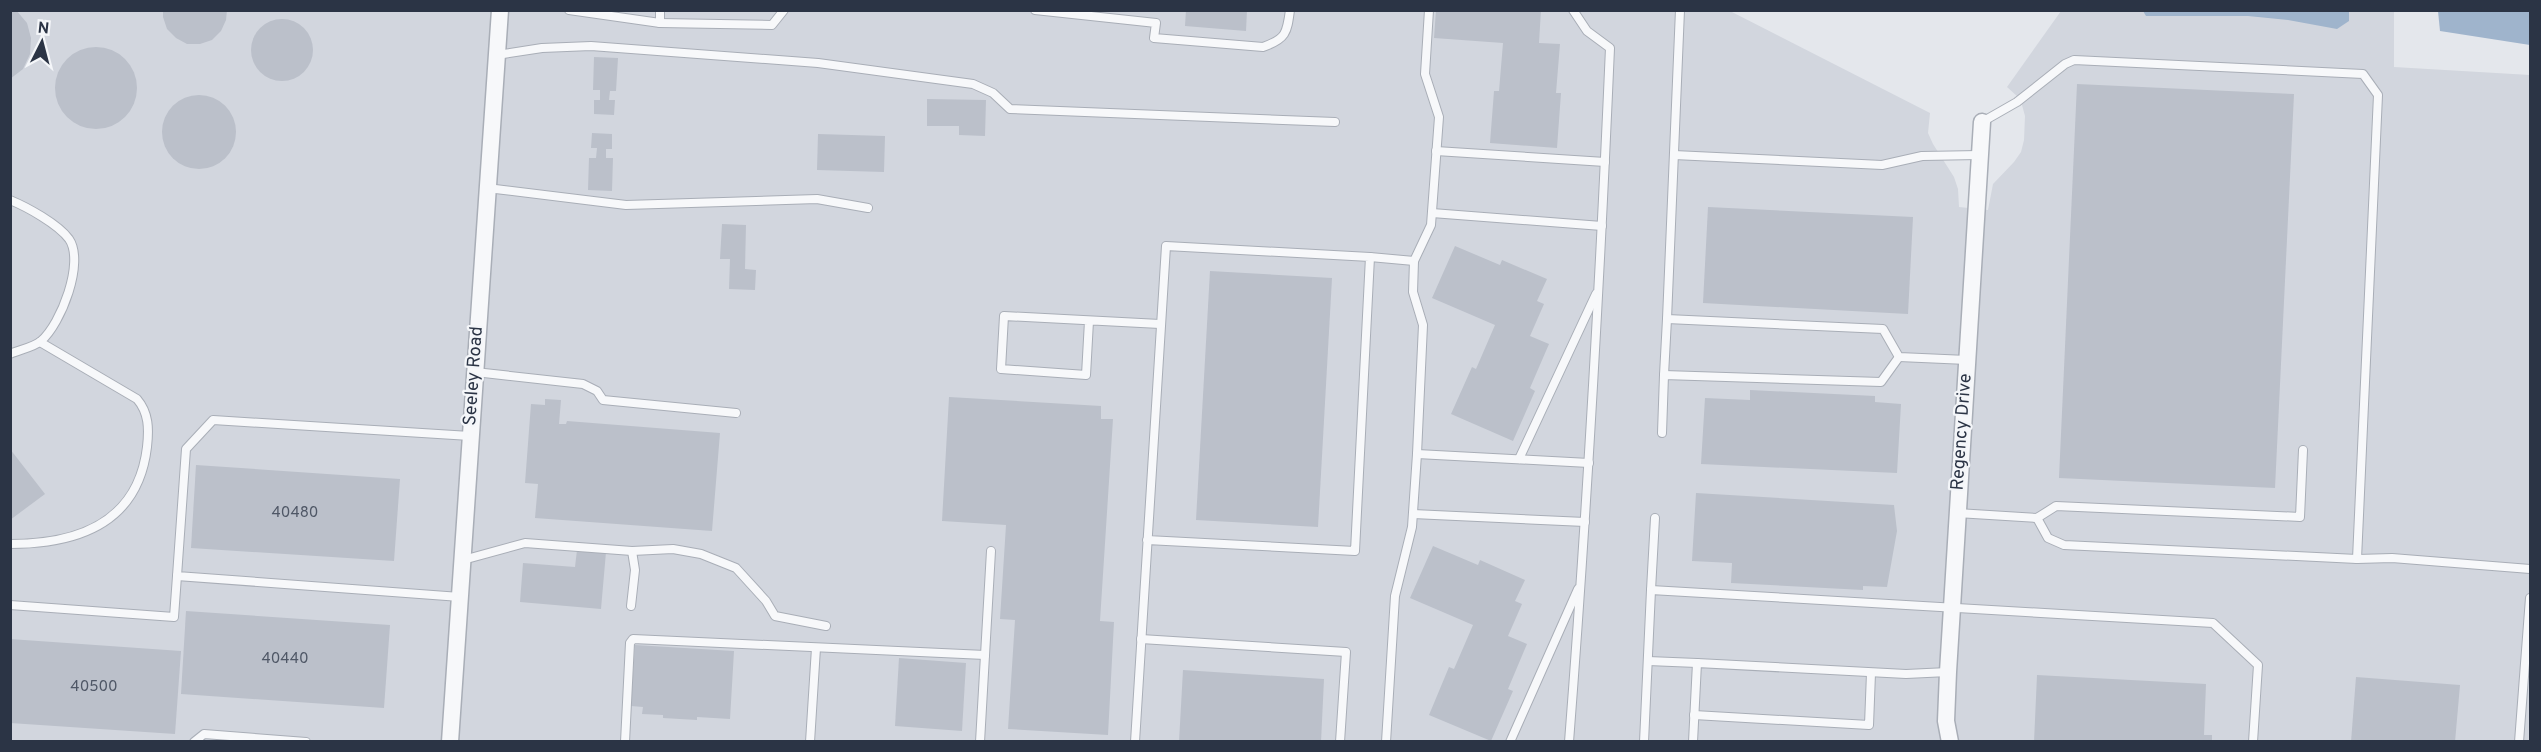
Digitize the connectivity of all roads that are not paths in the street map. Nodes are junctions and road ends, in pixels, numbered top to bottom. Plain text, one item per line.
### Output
1 (500, 10) edge
2 (569, 10) edge
3 (660, 10) edge
4 (784, 10) edge
5 (1035, 10) edge
6 (1290, 10) edge
7 (1429, 10) edge
8 (1573, 10) edge
9 (1680, 10) edge
10 (660, 23) junction
11 (497, 55) junction
12 (1335, 122) dead end
13 (1982, 122) joint
14 (1436, 151) junction
15 (1674, 155) junction
16 (1979, 155) junction
17 (1605, 162) junction
18 (487, 188) junction
19 (10, 200) edge
20 (868, 208) dead end
21 (1432, 213) junction
22 (1602, 226) junction
23 (1370, 257) junction
24 (1414, 261) junction
25 (1599, 288) junction
26 (1667, 319) junction
27 (1089, 321) junction
28 (1160, 324) junction
29 (40, 342) junction
30 (10, 354) edge
31 (1899, 357) junction
32 (1967, 360) junction
33 (475, 372) junction
34 (1664, 375) junction
35 (736, 413) dead end
36 (1662, 433) dead end
37 (470, 436) junction
38 (2303, 450) dead end
39 (1417, 454) junction
40 (1519, 459) junction
41 (1589, 463) junction
42 (1957, 513) junction
43 (1413, 514) junction
44 (1656, 518) dead end
45 (2037, 518) junction
46 (1585, 522) junction
47 (1147, 540) junction
48 (10, 544) edge
49 (632, 551) junction
50 (990, 551) dead end
51 (2357, 559) junction
52 (462, 560) junction
53 (2530, 569) edge
54 (177, 576) junction
55 (1582, 581) junction
56 (1652, 590) junction
57 (460, 597) junction
58 (2530, 598) edge
59 (10, 605) edge
60 (632, 606) dead end
61 (1952, 608) junction
62 (826, 626) dead end
63 (1141, 639) junction
64 (816, 648) junction
65 (985, 655) junction
66 (1648, 661) junction
67 (1697, 663) junction
68 (1948, 672) junction
69 (1871, 673) junction
70 (1694, 715) junction
71 (194, 741) edge
72 (306, 741) edge
73 (450, 741) edge
74 (625, 741) edge
75 (810, 741) edge
76 (980, 741) edge
77 (1135, 741) edge
78 (1341, 741) edge
79 (1386, 741) edge
80 (1510, 741) edge
81 (1569, 741) edge
82 (1644, 741) edge
83 (1693, 741) edge
84 (1950, 741) edge
85 (2253, 741) edge
86 (2519, 741) edge

1 - 11 street, Seeley Road
2 - 10 lane
3 - 10 lane
4 - 10 lane
5 - 6 lane
7 - 14 lane
8 - 17 lane
9 - 15 lane
11 - 12 lane
11 - 18 street, Seeley Road
13 - 16 street, Regency Drive
13 - 51 lane
14 - 17 lane
14 - 21 lane
15 - 16 lane
15 - 26 lane
16 - 32 street, Regency Drive
17 - 22 lane
18 - 20 lane
18 - 33 street, Seeley Road
19 - 29 lane
21 - 22 lane
21 - 24 lane
22 - 25 lane
23 - 24 lane
23 - 28 lane
23 - 47 lane
24 - 39 lane
25 - 40 lane
25 - 41 lane
26 - 31 lane
26 - 34 lane
27 - 27 lane
27 - 28 lane
28 - 47 lane
29 - 30 lane
29 - 48 lane
31 - 32 lane
31 - 34 lane
32 - 42 street, Regency Drive
33 - 35 lane
33 - 37 street, Seeley Road
34 - 36 lane
37 - 52 street, Seeley Road
37 - 54 lane
38 - 45 lane
39 - 40 lane
39 - 43 lane
40 - 41 lane
41 - 46 lane
42 - 45 lane
42 - 61 street, Regency Drive
43 - 46 lane
43 - 79 lane
44 - 56 lane
45 - 51 lane
46 - 55 lane
47 - 63 lane
49 - 52 lane
49 - 60 lane
49 - 62 lane
50 - 65 lane
51 - 53 lane
52 - 57 street, Seeley Road
54 - 57 lane
54 - 59 lane
55 - 80 lane
55 - 81 lane
56 - 61 lane
56 - 66 lane
57 - 73 street, Seeley Road
58 - 86 lane
61 - 68 street, Regency Drive
61 - 85 lane
63 - 77 lane
63 - 78 lane
64 - 65 lane
64 - 74 lane
64 - 75 lane
65 - 76 lane
66 - 67 lane
66 - 82 lane
67 - 69 lane
67 - 70 lane
68 - 69 lane
68 - 84 street, Regency Drive
69 - 70 lane
70 - 83 lane
71 - 72 lane

